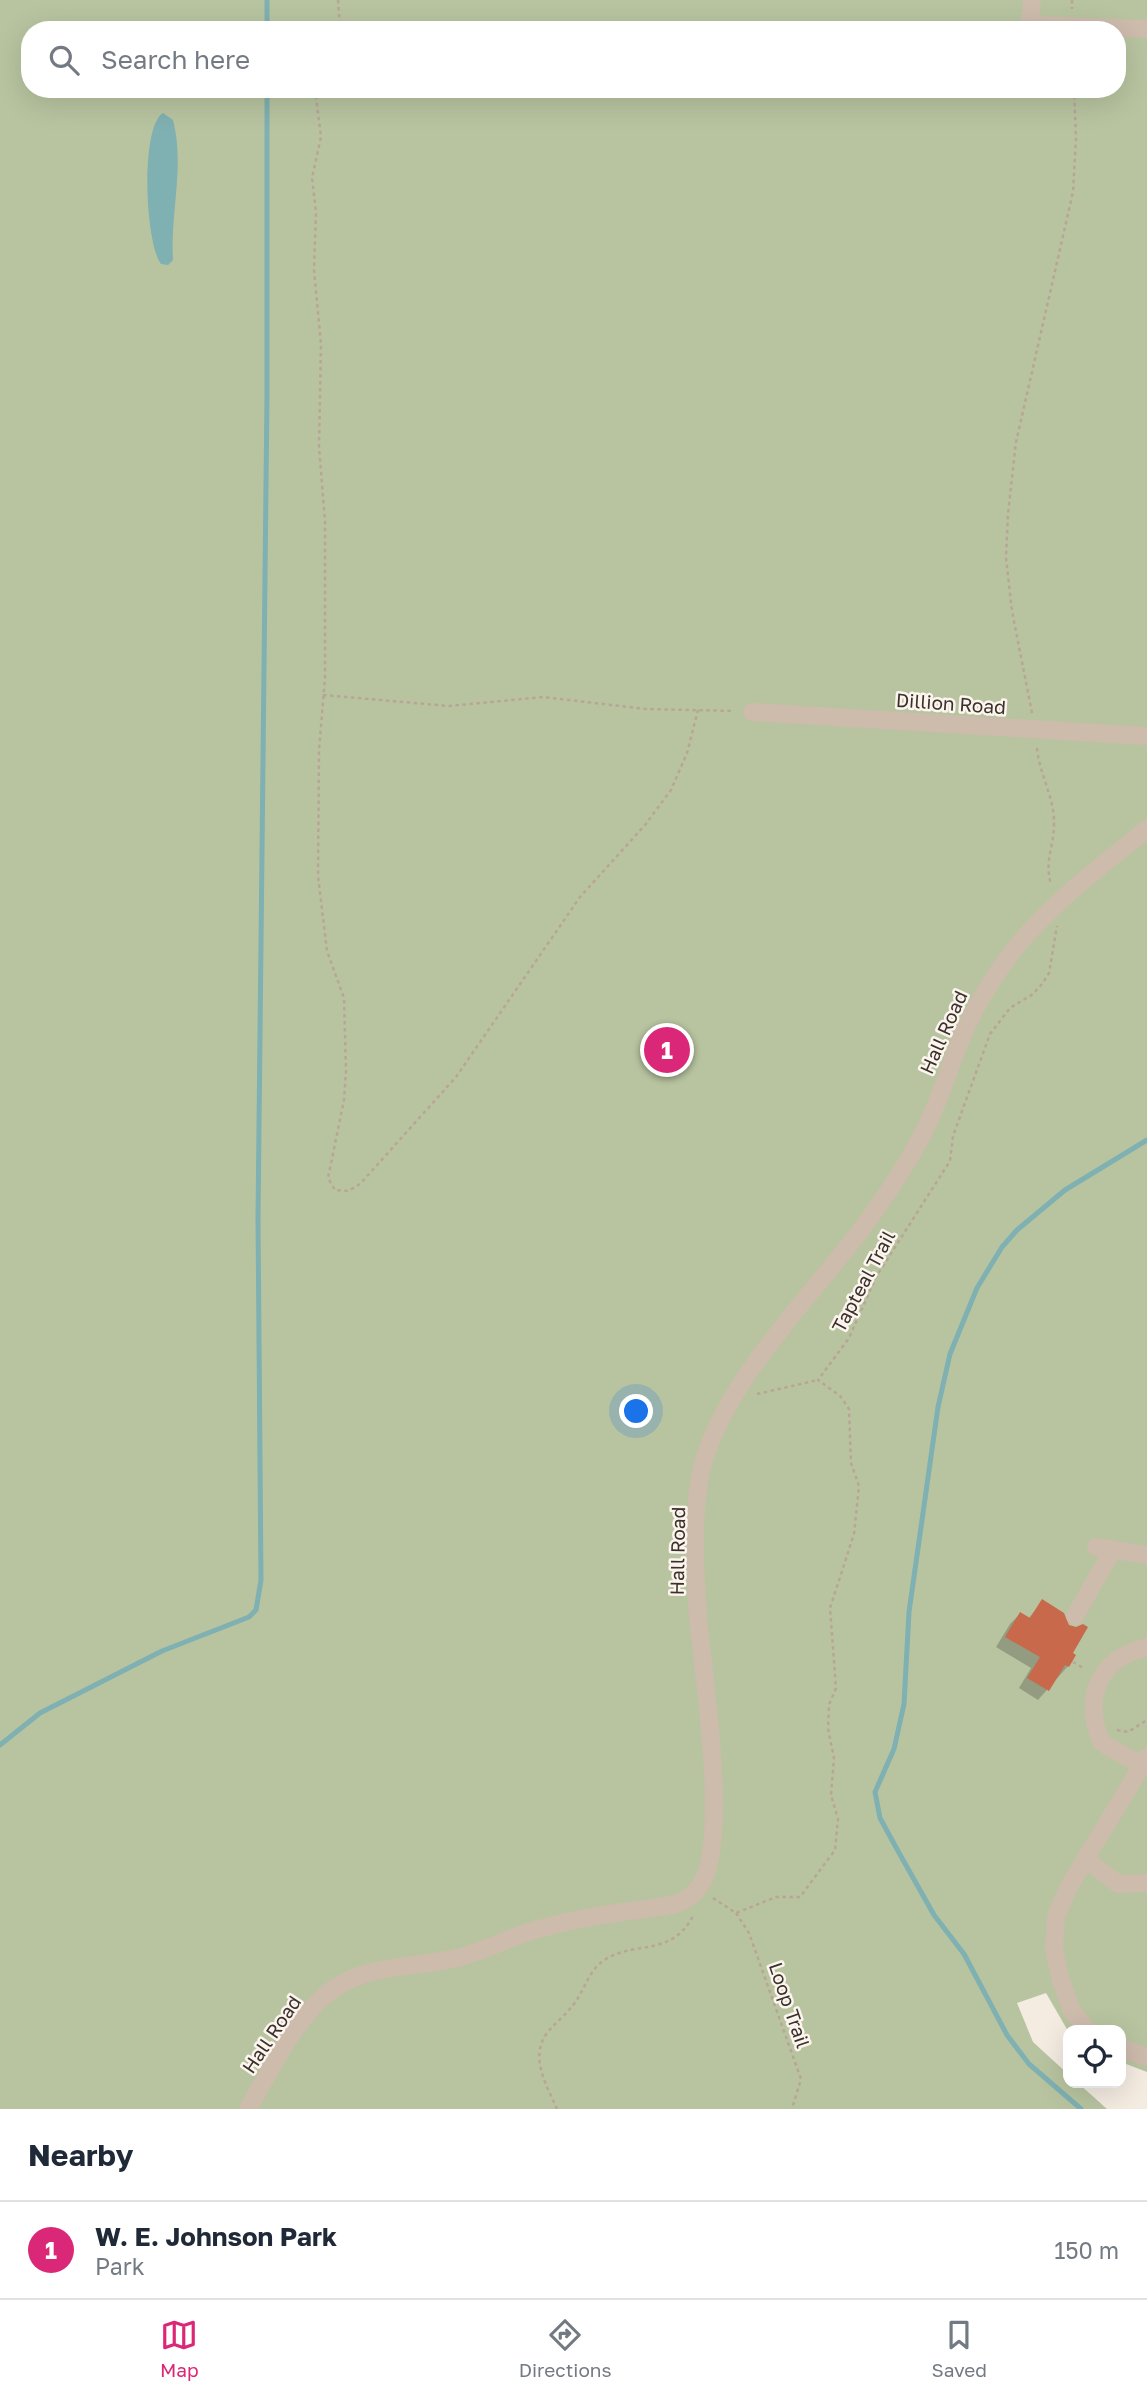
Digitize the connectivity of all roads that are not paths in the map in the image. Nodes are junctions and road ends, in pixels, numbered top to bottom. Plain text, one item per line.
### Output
1 (1031, 0) edge
2 (1030, 21) edge
3 (1126, 29) edge
4 (1147, 30) edge
5 (752, 712) road end
6 (1147, 736) edge
7 (1147, 829) edge
8 (1147, 1555) edge
9 (1075, 1616) dead end
10 (1147, 1647) edge
11 (1144, 1762) edge
12 (1087, 1860) junction
13 (1147, 1884) edge
14 (1083, 2025) edge
15 (1126, 2049) edge
16 (1145, 2055) edge
17 (248, 2109) edge

1 - 2 lane
3 - 4 lane
5 - 6 lane, Dillion Road
7 - 17 lane, Hall Road
8 - 9 lane
10 - 11 lane
11 - 12 lane
12 - 13 lane
12 - 14 lane
15 - 16 lane

